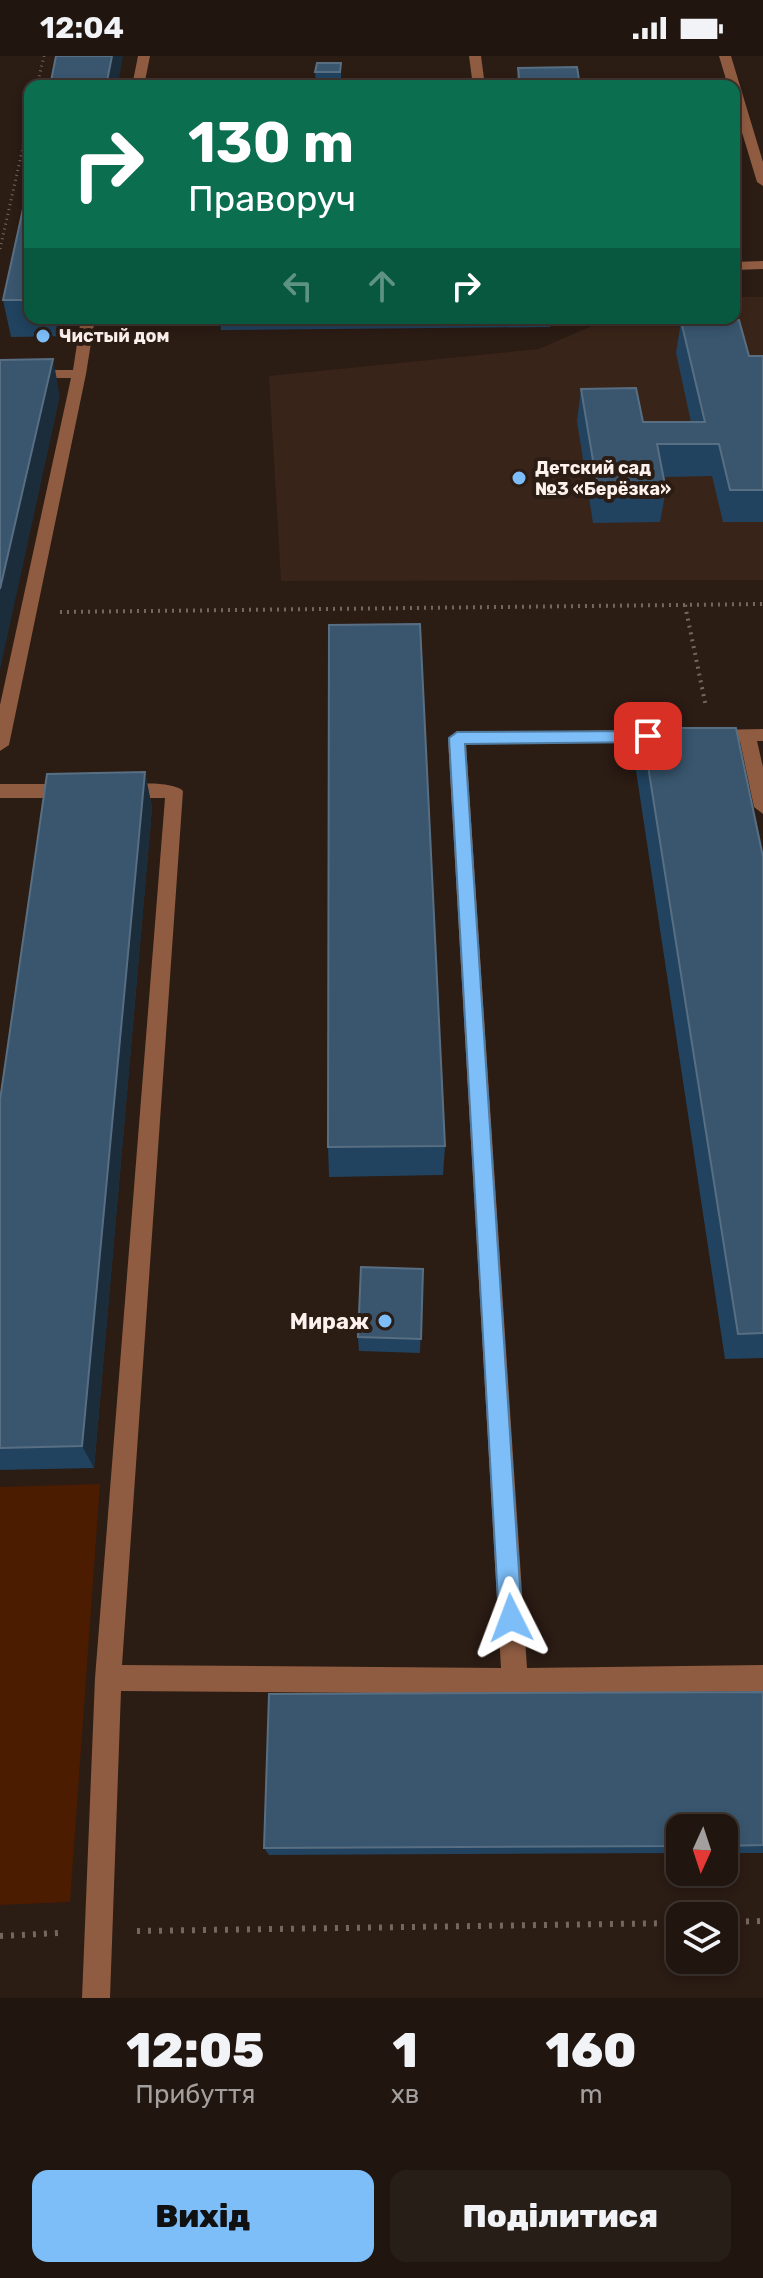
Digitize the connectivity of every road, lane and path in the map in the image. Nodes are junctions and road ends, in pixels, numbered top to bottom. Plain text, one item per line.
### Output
1 (44, 56) edge
2 (144, 56) edge
3 (475, 56) edge
4 (725, 56) edge
5 (38, 80) edge
6 (139, 80) edge
7 (478, 80) edge
8 (732, 80) edge
9 (740, 106) edge
10 (24, 143) edge
11 (763, 182) edge
12 (0, 249) edge
13 (763, 265) edge
14 (740, 266) edge
15 (87, 324) edge
16 (0, 374) edge
17 (79, 374) junction
18 (763, 604) edge
19 (685, 605) junction
20 (28, 612) junction
21 (755, 735) edge
22 (712, 736) junction
23 (0, 745) edge
24 (0, 791) edge
25 (763, 807) edge
26 (108, 1678) junction
27 (763, 1678) edge
28 (515, 1681) junction
29 (763, 1921) edge
30 (738, 1922) edge
31 (666, 1923) edge
32 (99, 1932) junction
33 (0, 1936) edge
34 (96, 1998) edge

1 - 5 path
2 - 6 lane
3 - 7 lane
4 - 8 lane
9 - 11 lane
10 - 12 path
13 - 14 lane
15 - 17 lane
16 - 17 lane
17 - 20 lane
18 - 19 path
19 - 20 path
19 - 22 path
20 - 23 lane
21 - 22 lane
21 - 25 lane
22 - 28 lane
24 - 26 lane
26 - 28 lane
26 - 32 lane
27 - 28 lane
29 - 30 path
31 - 32 path
32 - 33 path
32 - 34 lane

